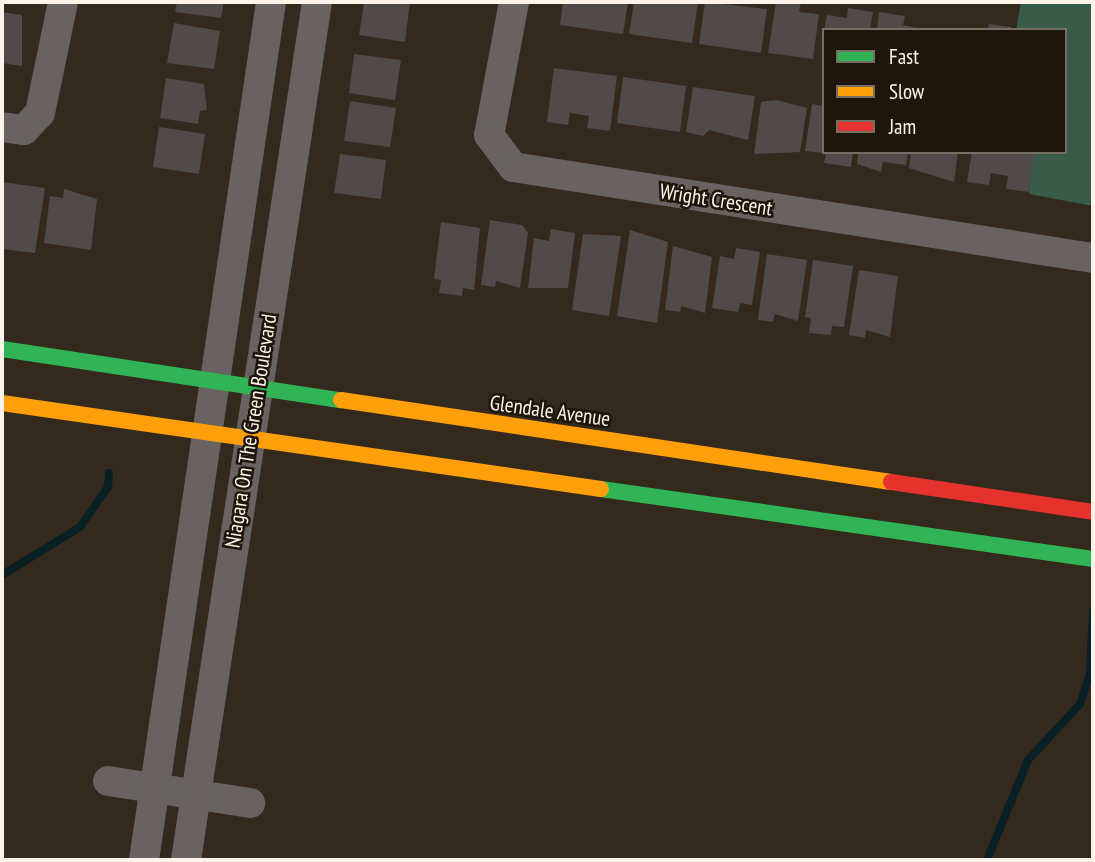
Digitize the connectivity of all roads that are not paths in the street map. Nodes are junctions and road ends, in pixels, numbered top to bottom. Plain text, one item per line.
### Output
1 (64, 2) edge
2 (271, 2) edge
3 (317, 2) edge
4 (514, 2) edge
5 (2, 127) edge
6 (1093, 258) edge
7 (2, 349) edge
8 (215, 381) junction
9 (258, 387) junction
10 (2, 403) edge
11 (206, 432) junction
12 (250, 438) junction
13 (1093, 512) edge
14 (1093, 559) edge
15 (108, 781) dead end
16 (154, 788) junction
17 (196, 794) junction
18 (250, 803) dead end
19 (144, 860) edge
20 (186, 860) edge

1 - 5 street
2 - 8 street, Niagara On The Green Boulevard
3 - 9 street, Niagara On The Green Boulevard
4 - 6 street, Wright Crescent
7 - 8 main road, Glendale Avenue
8 - 9 main road, Glendale Avenue
8 - 11 street, Niagara On The Green Boulevard
9 - 12 street, Niagara On The Green Boulevard
9 - 13 main road, Glendale Avenue
10 - 11 main road
11 - 12 main road
11 - 16 street, Niagara On The Green Boulevard
12 - 14 main road
12 - 17 street, Niagara On The Green Boulevard
15 - 16 street
16 - 17 street
16 - 19 street, Niagara On The Green Boulevard
17 - 18 street
17 - 20 street, Niagara On The Green Boulevard

